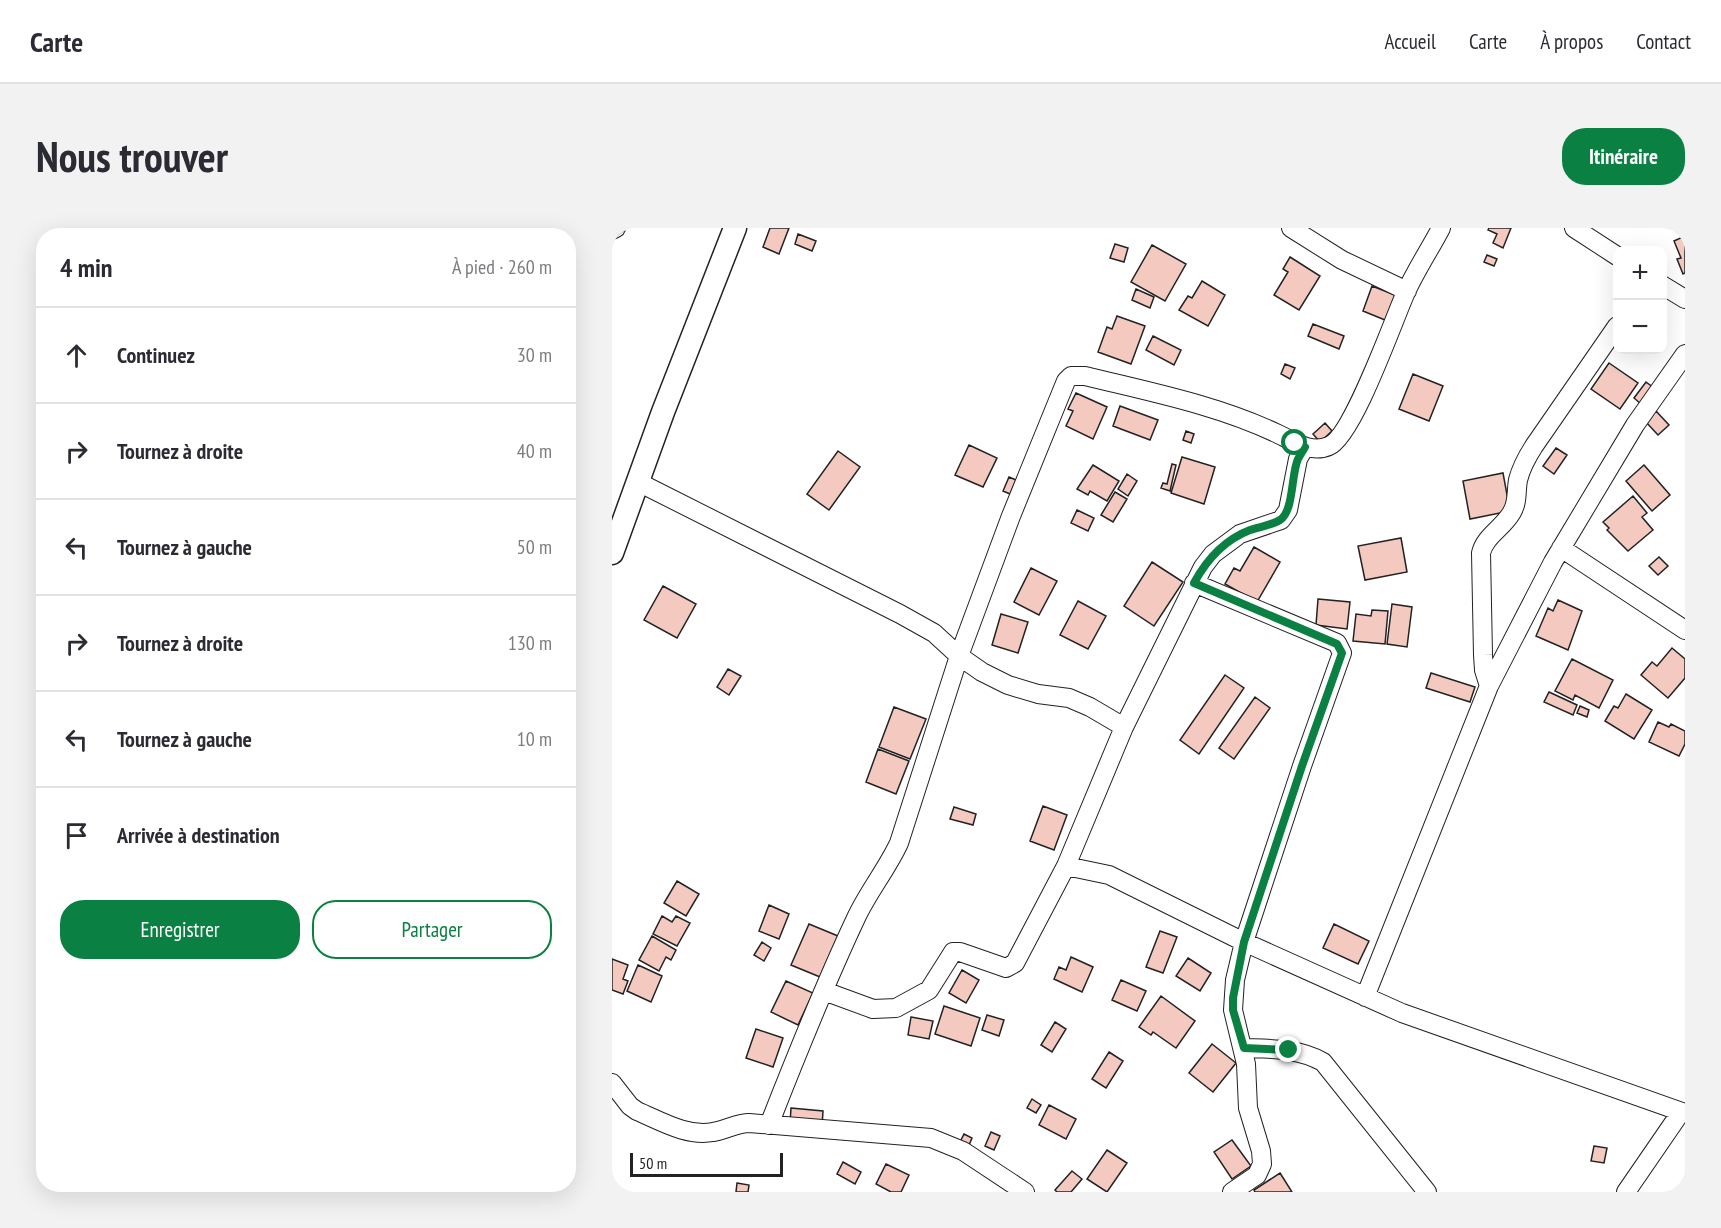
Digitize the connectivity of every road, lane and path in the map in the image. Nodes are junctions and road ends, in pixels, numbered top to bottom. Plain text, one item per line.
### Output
1 (735, 228) edge
2 (1291, 228) edge
3 (1441, 228) edge
4 (1574, 228) edge
5 (1613, 253) edge
6 (1667, 288) edge
7 (1407, 291) junction
8 (1685, 299) edge
9 (1613, 332) edge
10 (1685, 354) edge
11 (1305, 447) junction
12 (638, 482) junction
13 (1561, 548) junction
14 (613, 549) edge
15 (1194, 583) junction
16 (1685, 630) edge
17 (959, 656) junction
18 (1489, 686) junction
19 (1124, 727) junction
20 (1066, 866) junction
21 (1244, 942) junction
22 (824, 992) junction
23 (1365, 997) junction
24 (1244, 1048) junction
25 (612, 1083) edge
26 (1683, 1113) edge
27 (769, 1125) junction
28 (1025, 1192) edge
29 (1232, 1192) edge
30 (1427, 1192) edge
31 (1626, 1192) edge

1 - 12 street
2 - 7 street
3 - 7 street
4 - 5 street
6 - 8 street
7 - 11 street
9 - 18 street
10 - 13 street
11 - 15 street
11 - 17 street
12 - 14 street
12 - 17 street
13 - 16 street
13 - 18 street
15 - 19 street
15 - 21 street
17 - 19 street
17 - 22 street
18 - 23 street
19 - 20 street
20 - 21 street
20 - 22 street
21 - 23 street
21 - 24 street
22 - 27 street
23 - 26 street
24 - 29 street
24 - 30 street
25 - 27 street
26 - 31 street
27 - 28 street

